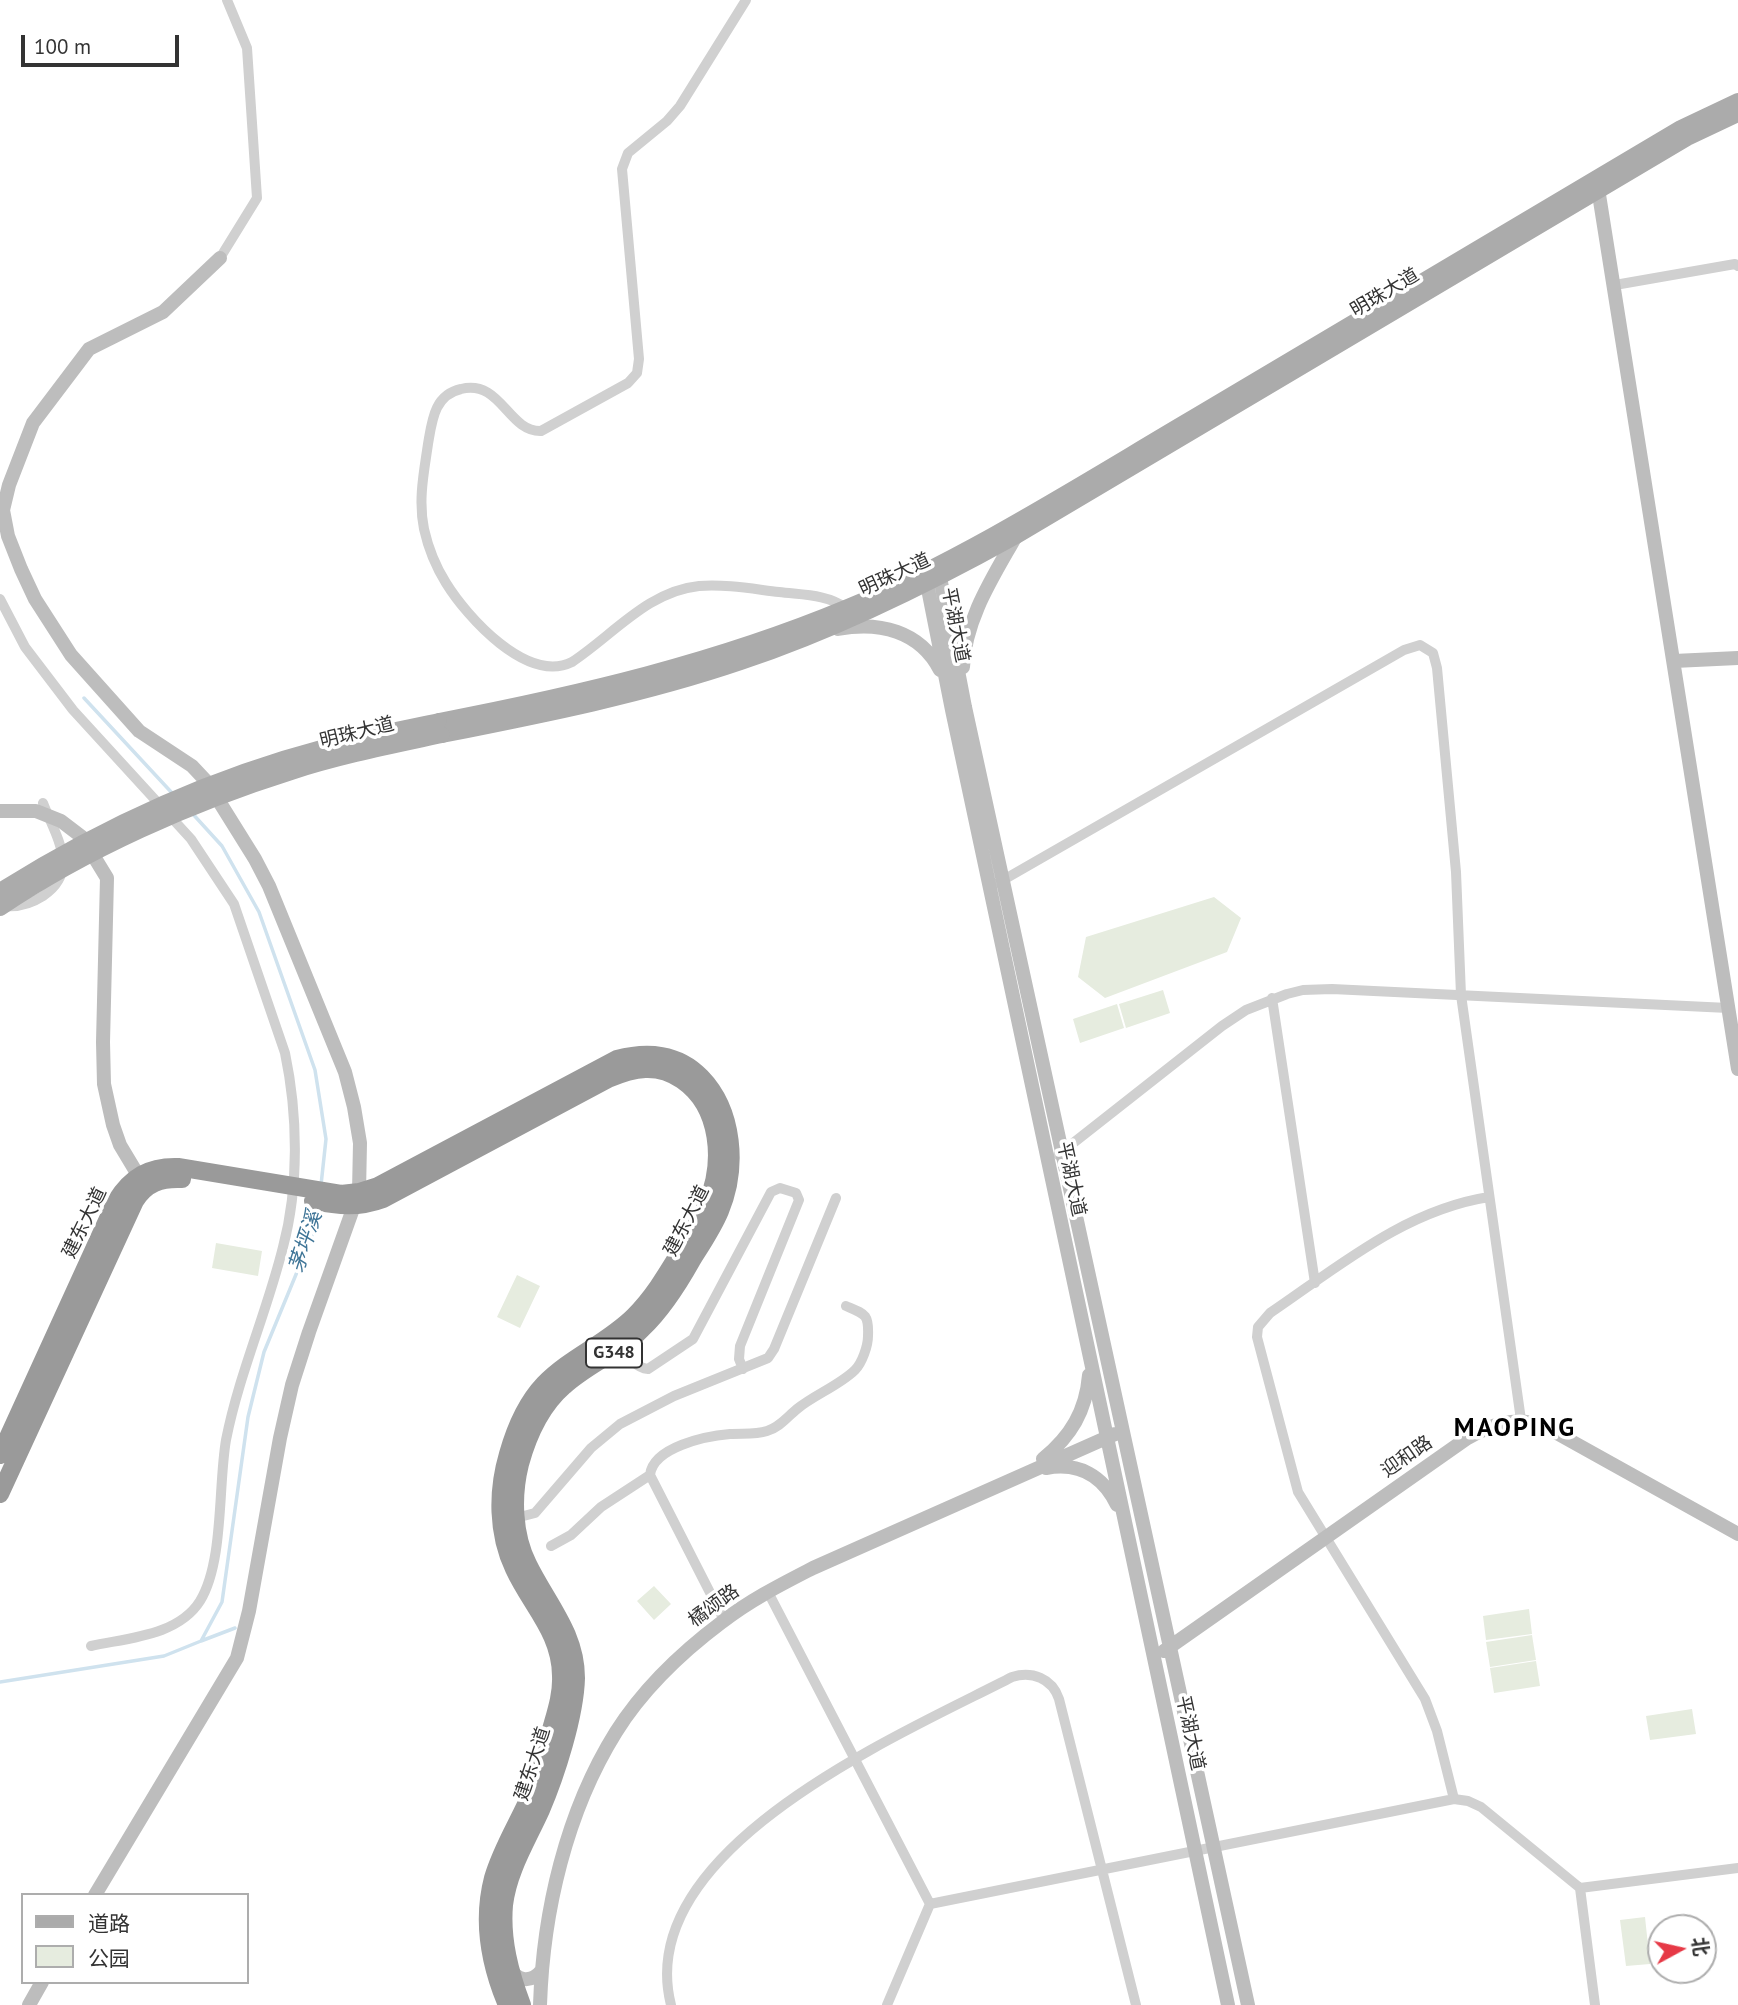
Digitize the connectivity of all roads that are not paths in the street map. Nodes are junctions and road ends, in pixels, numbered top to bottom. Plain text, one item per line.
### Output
1 (227, 0) edge
2 (746, 0) edge
3 (1738, 101) edge
4 (1738, 114) edge
5 (1598, 184) junction
6 (220, 258) joint
7 (1738, 266) edge
8 (1615, 285) junction
9 (1016, 536) junction
10 (933, 577) junction
11 (0, 599) edge
12 (846, 608) junction
13 (813, 635) junction
14 (1738, 658) edge
15 (1674, 661) junction
16 (959, 708) junction
17 (441, 728) junction
18 (45, 809) junction
19 (0, 811) edge
20 (996, 883) junction
21 (0, 891) edge
22 (0, 906) edge
23 (1461, 995) junction
24 (1272, 998) junction
25 (1728, 1008) junction
26 (1738, 1069) edge
27 (1062, 1153) junction
28 (1048, 1159) junction
29 (142, 1181) junction
30 (299, 1193) junction
31 (1489, 1197) junction
32 (836, 1198) dead end
33 (349, 1199) junction
34 (1315, 1283) junction
35 (846, 1306) dead end
36 (618, 1340) junction
37 (1090, 1360) junction
38 (743, 1369) junction
39 (1521, 1420) junction
40 (1123, 1432) junction
41 (1107, 1436) junction
42 (0, 1455) edge
43 (1021, 1474) junction
44 (650, 1475) junction
45 (0, 1494) edge
46 (508, 1520) junction
47 (1127, 1531) junction
48 (1738, 1534) edge
49 (1326, 1538) junction
50 (551, 1546) dead end
51 (768, 1592) junction
52 (723, 1620) junction
53 (91, 1646) dead end
54 (1170, 1648) junction
55 (1153, 1656) junction
56 (855, 1759) junction
57 (1454, 1799) junction
58 (1214, 1847) junction
59 (1195, 1851) junction
60 (1738, 1868) edge
61 (1102, 1870) junction
62 (1580, 1888) junction
63 (96, 1893) edge
64 (930, 1904) junction
65 (510, 1967) junction
66 (542, 1970) junction
67 (41, 1984) edge
68 (29, 2005) edge
69 (507, 2005) edge
70 (522, 2005) edge
71 (540, 2005) edge
72 (671, 2005) edge
73 (887, 2005) edge
74 (1136, 2005) edge
75 (1228, 2005) edge
76 (1248, 2005) edge
77 (1595, 2005) edge

1 - 6 street
2 - 12 street
3 - 5 main road, 明珠大道
4 - 5 main road, 明珠大道
5 - 8 main road
5 - 9 main road, 明珠大道
5 - 10 main road, 明珠大道
6 - 33 main road
7 - 8 street
8 - 15 main road
9 - 10 main road, 明珠大道
9 - 16 main road
10 - 12 main road, 明珠大道
10 - 13 main road, 明珠大道
10 - 16 main road, 平湖大道
11 - 30 street
12 - 17 main road, 明珠大道
13 - 16 main road
13 - 17 main road, 明珠大道
14 - 15 main road
15 - 25 main road
16 - 20 main road, 平湖大道
17 - 21 main road, 明珠大道, bridge
17 - 22 main road, 明珠大道, bridge
18 - 19 main road
18 - 22 street
18 - 29 main road
20 - 23 street
20 - 27 main road, 平湖大道
20 - 28 main road, 平湖大道
23 - 24 street
23 - 25 street
23 - 31 street
24 - 27 street
24 - 34 street
25 - 26 main road
27 - 28 street
27 - 40 main road, 平湖大道
28 - 37 main road, 平湖大道
29 - 30 highway, 建东大道 / G348
29 - 42 highway, 建东大道
29 - 45 highway, 建东大道
30 - 33 highway, 建东大道 / G348
30 - 53 street
31 - 34 street
31 - 39 street
32 - 38 street
33 - 36 highway, 建东大道 / G348
33 - 63 main road
34 - 49 street
35 - 44 street
36 - 38 street
36 - 46 highway, 建东大道 / G348
37 - 41 main road, 平湖大道
37 - 43 main road
38 - 46 street
39 - 48 main road
39 - 49 main road, 迎和路
40 - 41 main road, 橘颂路
40 - 54 main road, 平湖大道
41 - 43 main road, 橘颂路
41 - 47 main road, 平湖大道
43 - 47 main road
43 - 51 main road, 橘颂路
44 - 50 street
44 - 52 street
46 - 65 highway, 建东大道 / G348
46 - 69 highway, 建东大道 / G348
47 - 55 main road, 平湖大道
49 - 54 main road, 迎和路
49 - 57 street
51 - 52 main road, 橘颂路
51 - 56 street
52 - 66 main road, 橘颂路
54 - 55 main road, 迎和路
54 - 58 main road, 平湖大道
55 - 59 main road, 平湖大道
56 - 61 street
56 - 64 street
56 - 72 street
57 - 58 street
57 - 62 street
58 - 59 street
58 - 76 main road, 平湖大道
59 - 61 street
59 - 75 main road, 平湖大道
60 - 62 street
61 - 64 street
61 - 74 street
62 - 77 street
64 - 73 street
65 - 66 main road
65 - 70 highway, 建东大道 / G348
66 - 71 main road, 橘颂路
67 - 68 main road

